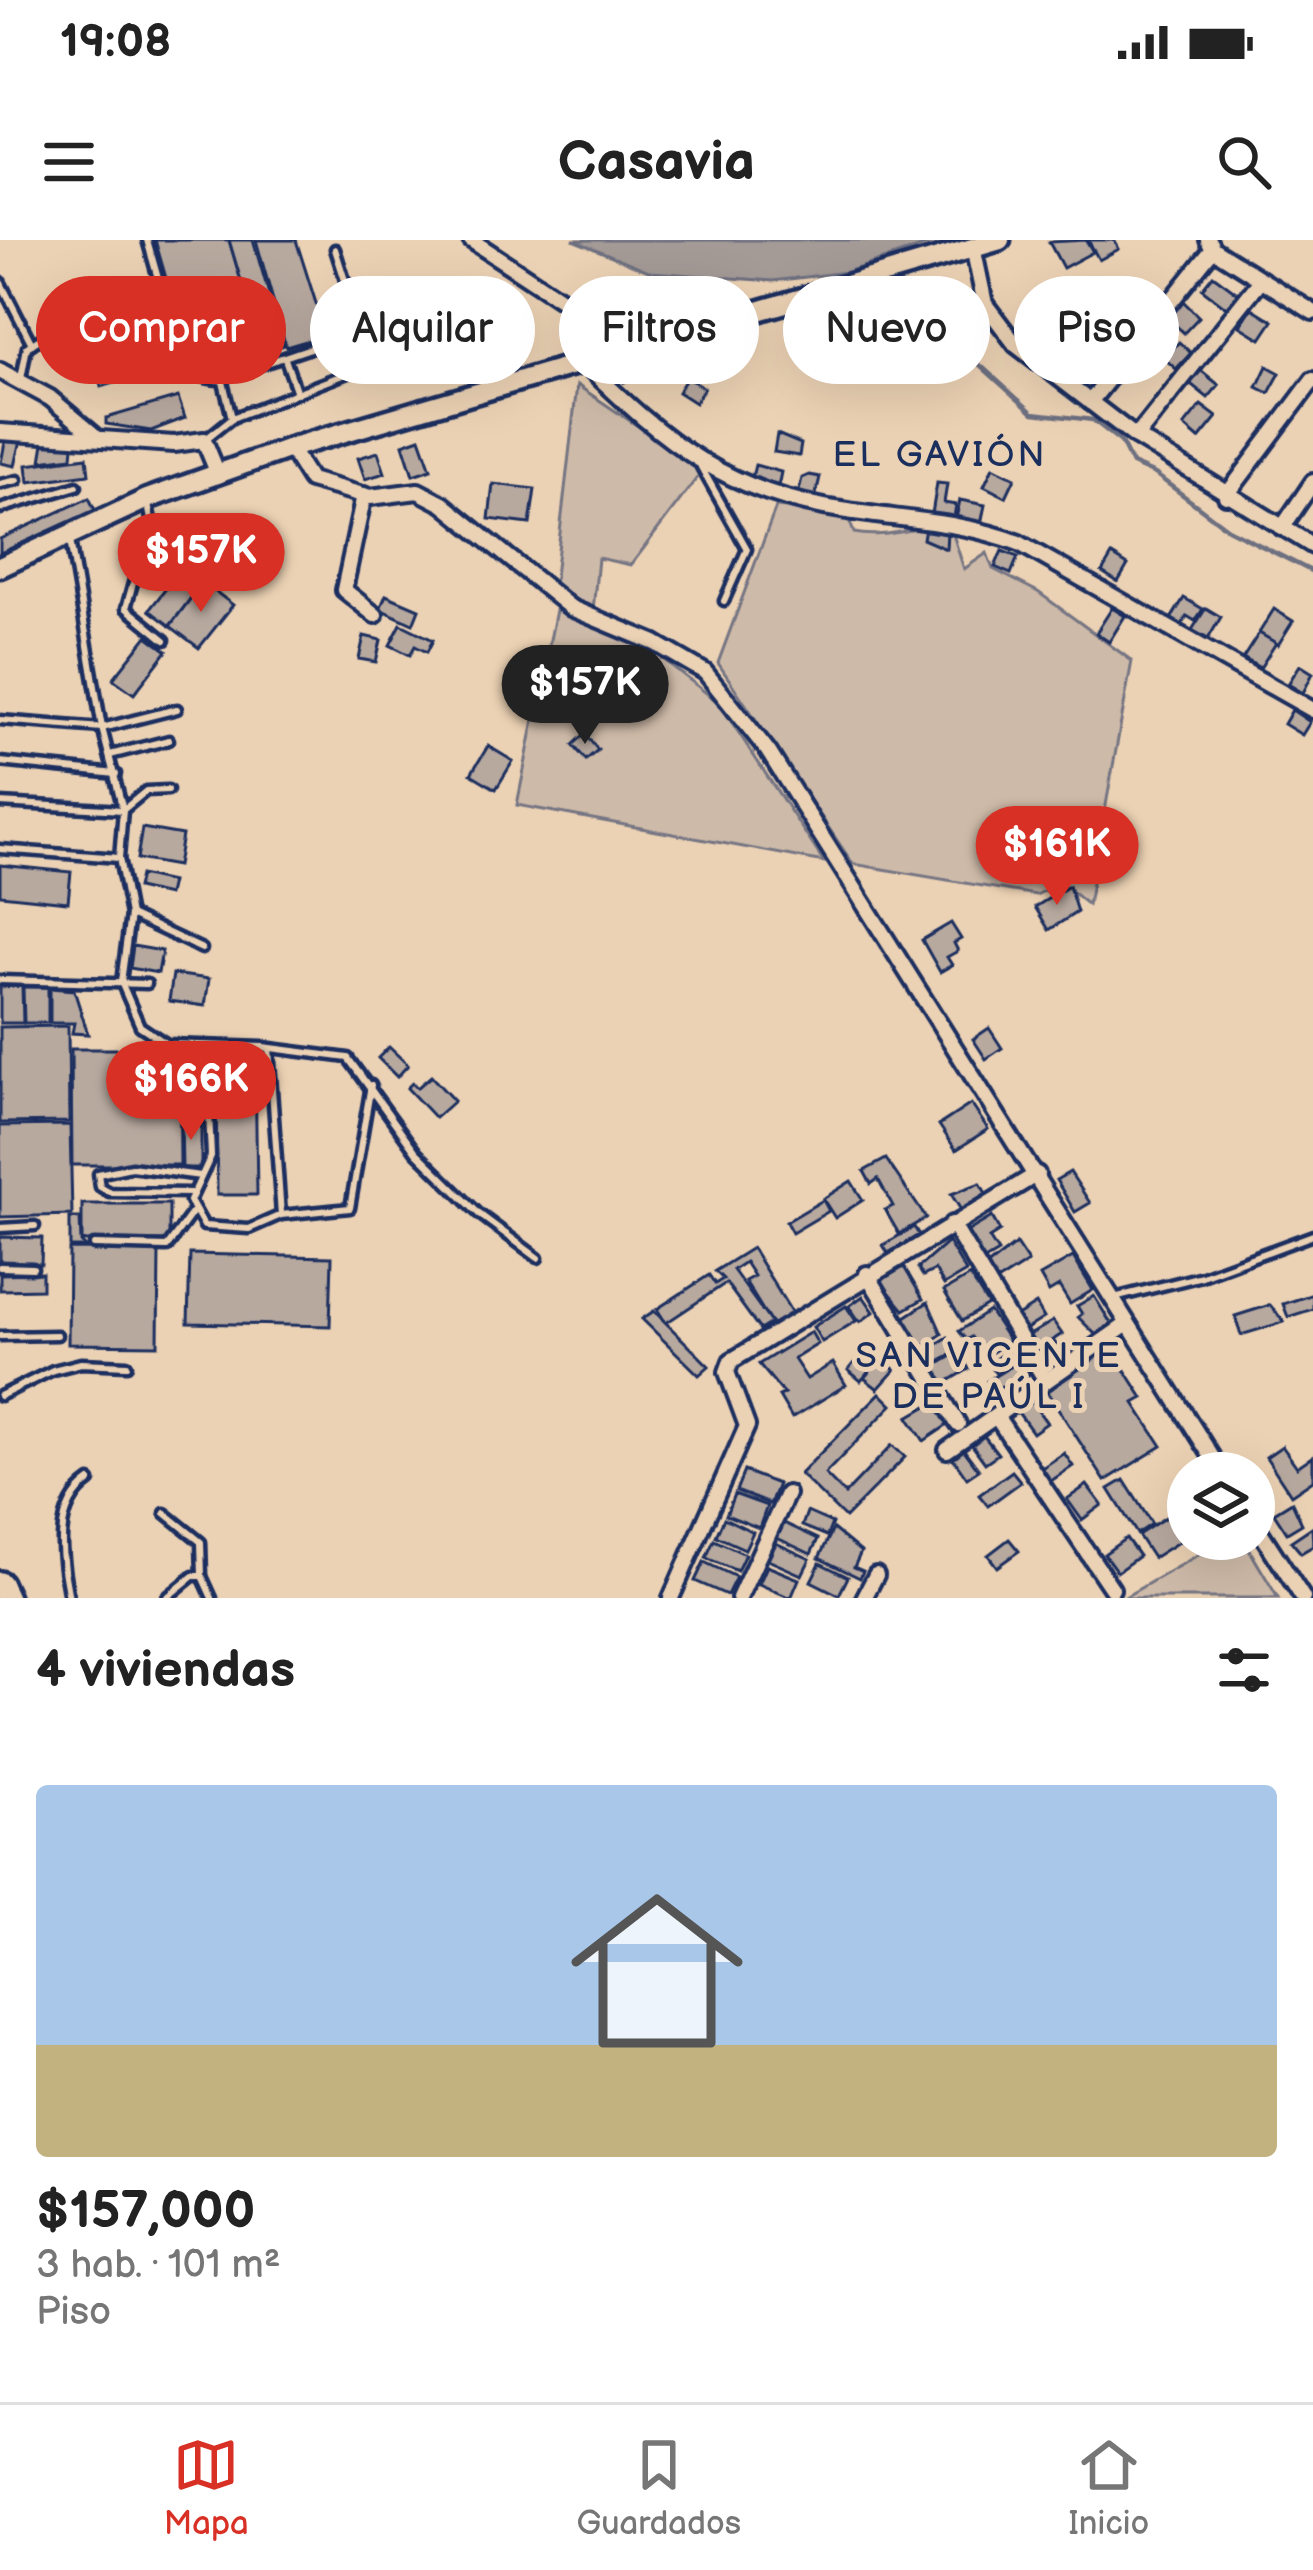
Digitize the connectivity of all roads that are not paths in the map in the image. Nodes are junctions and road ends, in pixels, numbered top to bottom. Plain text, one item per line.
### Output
1 (147, 240) edge
2 (472, 240) edge
3 (1000, 240) edge
4 (1211, 244) edge
5 (973, 248) junction
6 (335, 249) dead end
7 (157, 276) edge
8 (344, 276) edge
9 (1261, 280) junction
10 (0, 281) edge
11 (559, 298) edge
12 (759, 309) edge
13 (1313, 312) edge
14 (36, 343) edge
15 (32, 344) junction
16 (286, 362) edge
17 (559, 369) edge
18 (0, 371) edge
19 (1313, 380) edge
20 (21, 382) junction
21 (221, 384) edge
22 (320, 384) edge
23 (605, 384) edge
24 (297, 393) junction
25 (1090, 402) junction
26 (232, 418) junction
27 (0, 432) edge
28 (94, 436) junction
29 (1136, 437) junction
30 (204, 440) junction
31 (290, 448) junction
32 (697, 458) junction
33 (218, 474) junction
34 (18, 480) dead end
35 (1313, 482) edge
36 (0, 484) edge
37 (77, 486) dead end
38 (364, 495) junction
39 (1226, 496) junction
40 (147, 499) junction
41 (0, 509) edge
42 (1282, 528) junction
43 (69, 533) junction
44 (1313, 546) edge
45 (0, 567) edge
46 (724, 601) dead end
47 (375, 615) dead end
48 (165, 640) dead end
49 (177, 709) dead end
50 (1313, 710) edge
51 (0, 720) edge
52 (102, 728) junction
53 (169, 740) dead end
54 (110, 754) junction
55 (0, 762) edge
56 (116, 775) junction
57 (168, 790) dead end
58 (0, 803) edge
59 (123, 810) junction
60 (0, 849) edge
61 (119, 858) junction
62 (130, 916) junction
63 (202, 949) dead end
64 (0, 980) edge
65 (121, 982) junction
66 (147, 984) dead end
67 (206, 1047) junction
68 (268, 1048) junction
69 (371, 1084) junction
70 (1037, 1174) junction
71 (201, 1176) junction
72 (193, 1193) junction
73 (192, 1213) junction
74 (280, 1215) junction
75 (952, 1224) junction
76 (35, 1226) dead end
77 (0, 1228) edge
78 (1313, 1235) edge
79 (94, 1245) dead end
80 (538, 1258) dead end
81 (0, 1267) edge
82 (33, 1268) dead end
83 (867, 1274) junction
84 (1111, 1298) junction
85 (1126, 1325) junction
86 (57, 1335) dead end
87 (0, 1336) edge
88 (127, 1365) dead end
89 (1046, 1381) junction
90 (0, 1396) edge
91 (996, 1416) junction
92 (958, 1424) dead end
93 (947, 1450) dead end
94 (1208, 1452) edge
95 (90, 1481) dead end
96 (787, 1494) dead end
97 (165, 1513) dead end
98 (1275, 1555) edge
99 (877, 1575) dead end
100 (202, 1576) junction
101 (0, 1583) edge
102 (1112, 1589) dead end
103 (7, 1598) edge
104 (69, 1598) edge
105 (166, 1598) edge
106 (212, 1598) edge
107 (671, 1598) edge
108 (739, 1598) edge
109 (864, 1598) edge
110 (1303, 1598) edge

1 - 7 lane
2 - 11 street
3 - 5 main road
4 - 9 street
4 - 25 street
5 - 12 main road
5 - 25 street
6 - 8 lane
9 - 13 street
9 - 29 street
10 - 15 lane
14 - 15 lane
15 - 20 lane
16 - 24 lane
17 - 31 main road
18 - 20 street
19 - 39 street
20 - 28 street
21 - 26 lane
22 - 24 lane
23 - 32 street
24 - 26 lane
25 - 29 street
26 - 30 lane
27 - 28 street
28 - 30 street
29 - 39 street
30 - 33 street
31 - 33 main road
31 - 38 street
32 - 46 lane
32 - 50 street
33 - 40 main road
34 - 36 lane
35 - 42 street
37 - 41 lane
38 - 47 street
38 - 70 street
39 - 42 street
40 - 43 main road
40 - 48 lane
42 - 44 street
43 - 45 main road
43 - 52 lane
49 - 52 lane
51 - 52 lane
52 - 54 lane
53 - 54 lane
54 - 56 lane
55 - 56 lane
56 - 59 lane
57 - 59 lane
58 - 59 lane
59 - 61 lane
60 - 61 lane
61 - 62 lane
62 - 63 lane
62 - 65 lane
64 - 65 lane
65 - 66 lane
65 - 67 lane
67 - 68 lane
67 - 71 lane
68 - 69 lane
68 - 74 lane
69 - 74 lane
69 - 80 lane
70 - 75 street
70 - 84 street
71 - 72 lane
71 - 72 lane
72 - 73 lane
73 - 74 lane
73 - 79 lane
75 - 83 street
75 - 89 street
76 - 77 lane
78 - 84 lane
81 - 82 lane
83 - 92 street
83 - 107 street
84 - 85 street
85 - 89 street
85 - 94 street
86 - 87 lane
88 - 90 lane
89 - 91 street
91 - 93 street
91 - 102 street
95 - 104 lane
96 - 108 street
97 - 100 lane
98 - 110 street
99 - 109 street
100 - 105 lane
100 - 106 lane
101 - 103 highway

